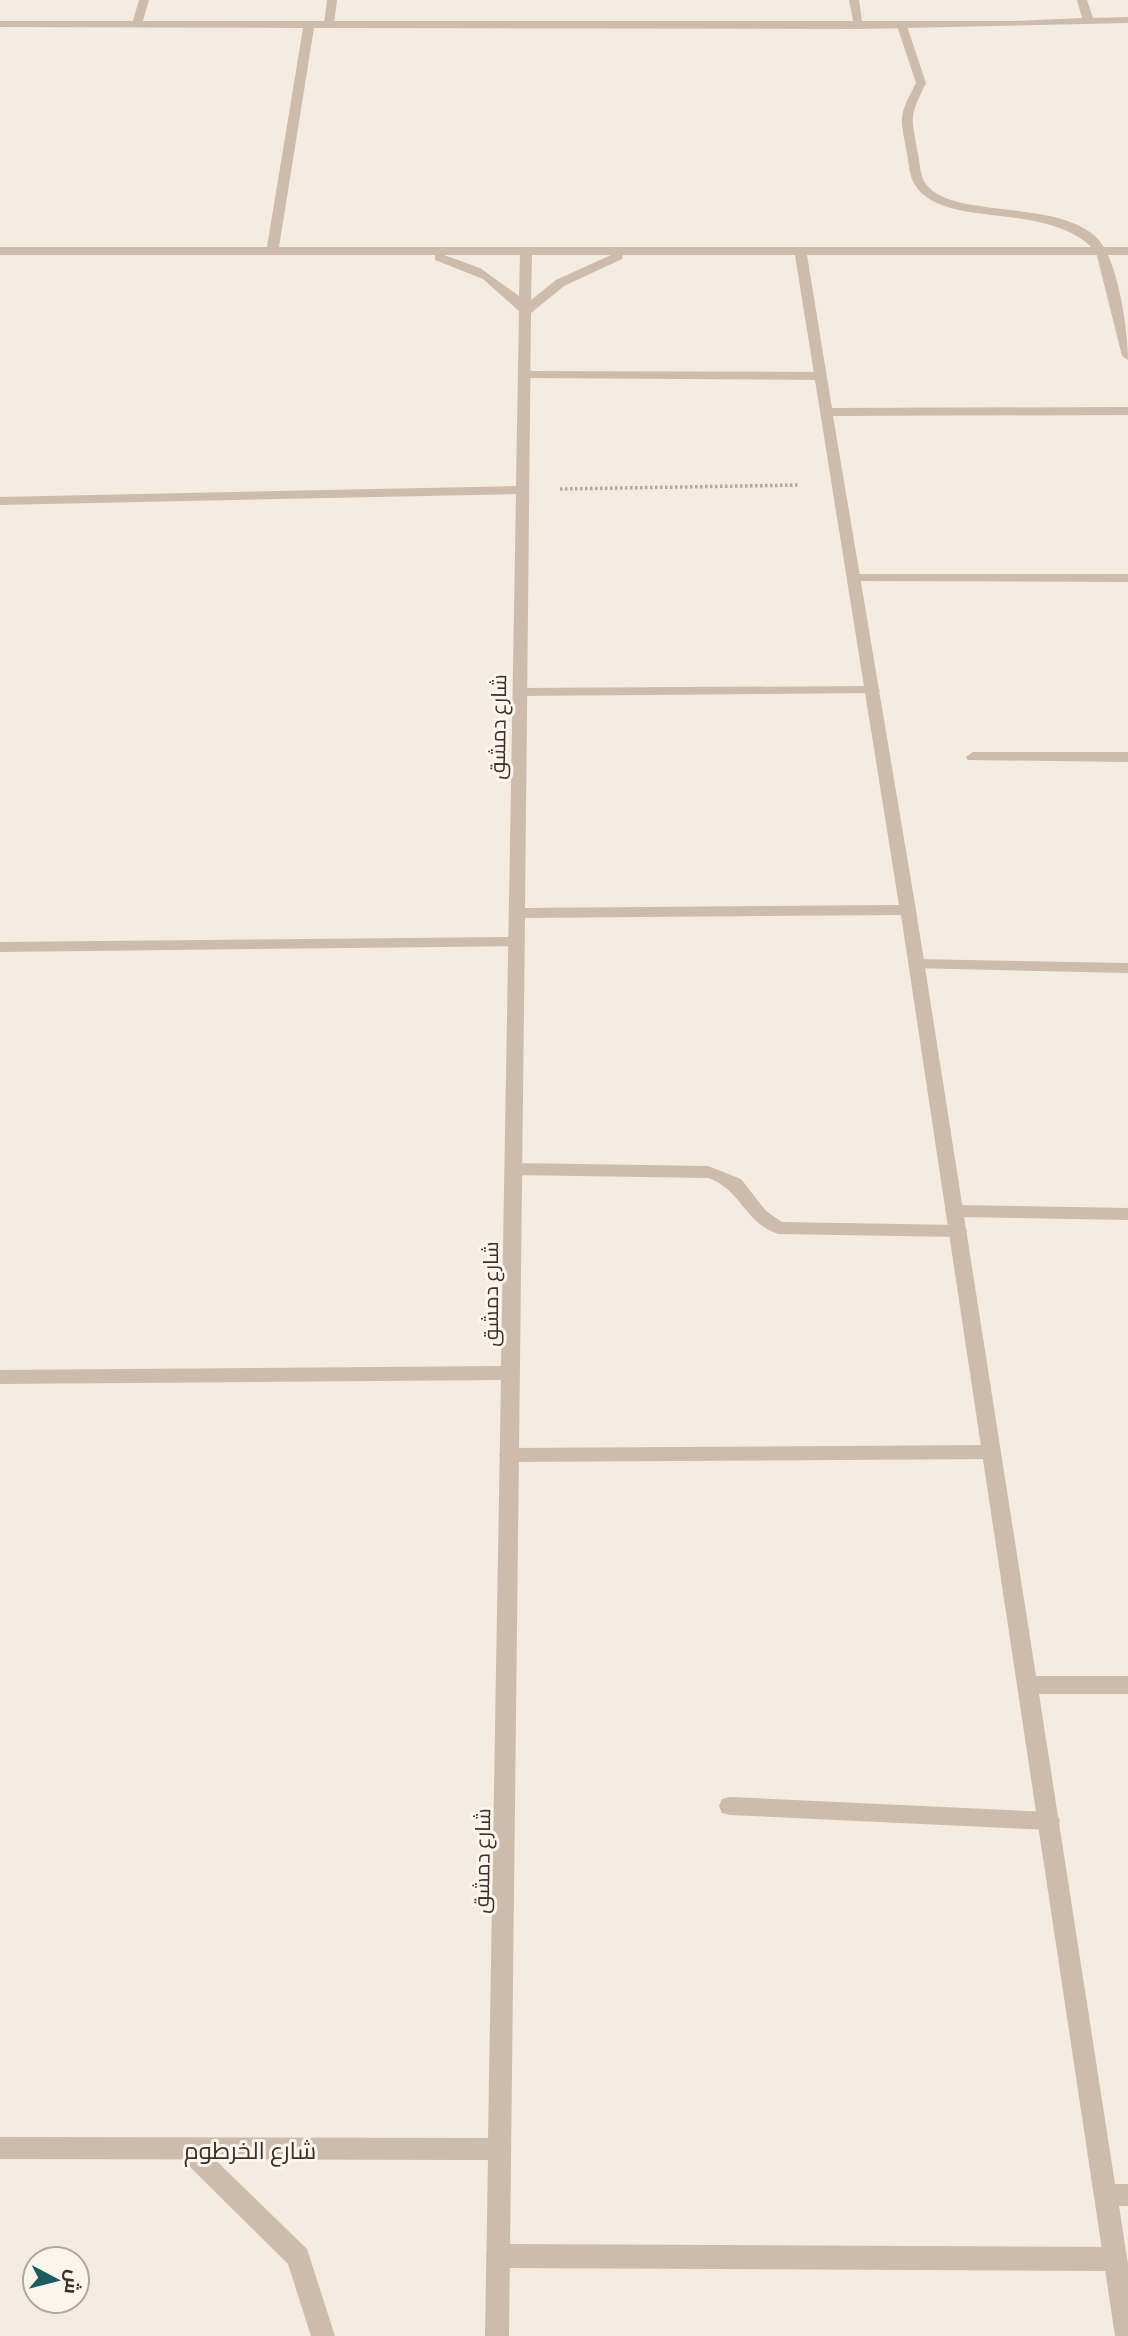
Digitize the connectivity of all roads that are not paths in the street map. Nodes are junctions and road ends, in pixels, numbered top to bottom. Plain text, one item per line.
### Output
1 (144, 0) edge
2 (332, 0) edge
3 (854, 0) edge
4 (1082, 0) edge
5 (1088, 20) junction
6 (1128, 20) edge
7 (137, 23) junction
8 (0, 24) edge
9 (309, 24) junction
10 (328, 24) junction
11 (859, 26) junction
12 (902, 26) junction
13 (0, 251) edge
14 (272, 251) junction
15 (418, 251) junction
16 (800, 251) junction
17 (1102, 251) junction
18 (1128, 251) edge
19 (526, 252) junction
20 (630, 252) junction
21 (526, 311) junction
22 (1128, 356) edge
23 (524, 375) junction
24 (821, 376) junction
25 (1128, 411) edge
26 (827, 412) junction
27 (523, 490) junction
28 (0, 501) edge
29 (855, 578) junction
30 (1128, 579) edge
31 (873, 690) junction
32 (520, 692) junction
33 (972, 757) dead end
34 (1128, 757) edge
35 (908, 910) junction
36 (517, 913) junction
37 (517, 942) junction
38 (0, 947) edge
39 (917, 964) junction
40 (1128, 968) edge
41 (513, 1169) junction
42 (954, 1211) junction
43 (1128, 1214) edge
44 (958, 1231) junction
45 (511, 1373) junction
46 (0, 1377) edge
47 (991, 1452) junction
48 (509, 1455) junction
49 (1027, 1685) junction
50 (1128, 1685) edge
51 (730, 1805) dead end
52 (1049, 1821) junction
53 (0, 2148) edge
54 (188, 2149) junction
55 (500, 2149) junction
56 (1117, 2195) edge
57 (498, 2256) junction
58 (1115, 2259) junction
59 (323, 2336) edge
60 (497, 2336) edge
61 (1127, 2336) edge

1 - 7 street
2 - 10 street
3 - 11 street
4 - 5 street
5 - 6 street
5 - 12 street
7 - 8 street
7 - 9 street
9 - 10 street
9 - 14 street
10 - 11 street
11 - 12 street
12 - 17 street
13 - 14 street
14 - 15 street
15 - 19 street
15 - 21 street
16 - 17 street
16 - 20 street
16 - 24 street
17 - 18 street
17 - 22 street
19 - 20 street
19 - 21 street, شارع دمشق
20 - 21 street
21 - 23 street, شارع دمشق
23 - 24 street
23 - 27 street, شارع دمشق
24 - 26 street
25 - 26 street
26 - 29 street
27 - 28 street
27 - 32 street, شارع دمشق
29 - 30 street
29 - 31 street
31 - 32 street
31 - 35 street
32 - 36 street, شارع دمشق
33 - 34 street
35 - 36 street
35 - 39 street
36 - 37 street, شارع دمشق
37 - 38 street
37 - 41 street, شارع دمشق
39 - 40 street
39 - 42 street
41 - 44 street
41 - 45 street, شارع دمشق
42 - 43 street
42 - 44 street
44 - 47 street
45 - 46 street
45 - 48 street, شارع دمشق
47 - 48 street
47 - 49 street
48 - 55 street, شارع دمشق
49 - 50 street
49 - 52 street
51 - 52 street
52 - 56 street
53 - 54 street, شارع الخرطوم
54 - 55 street, شارع الخرطوم
54 - 59 street
55 - 57 street, شارع دمشق
56 - 58 street
57 - 58 street
57 - 60 street, شارع دمشق
58 - 61 street

